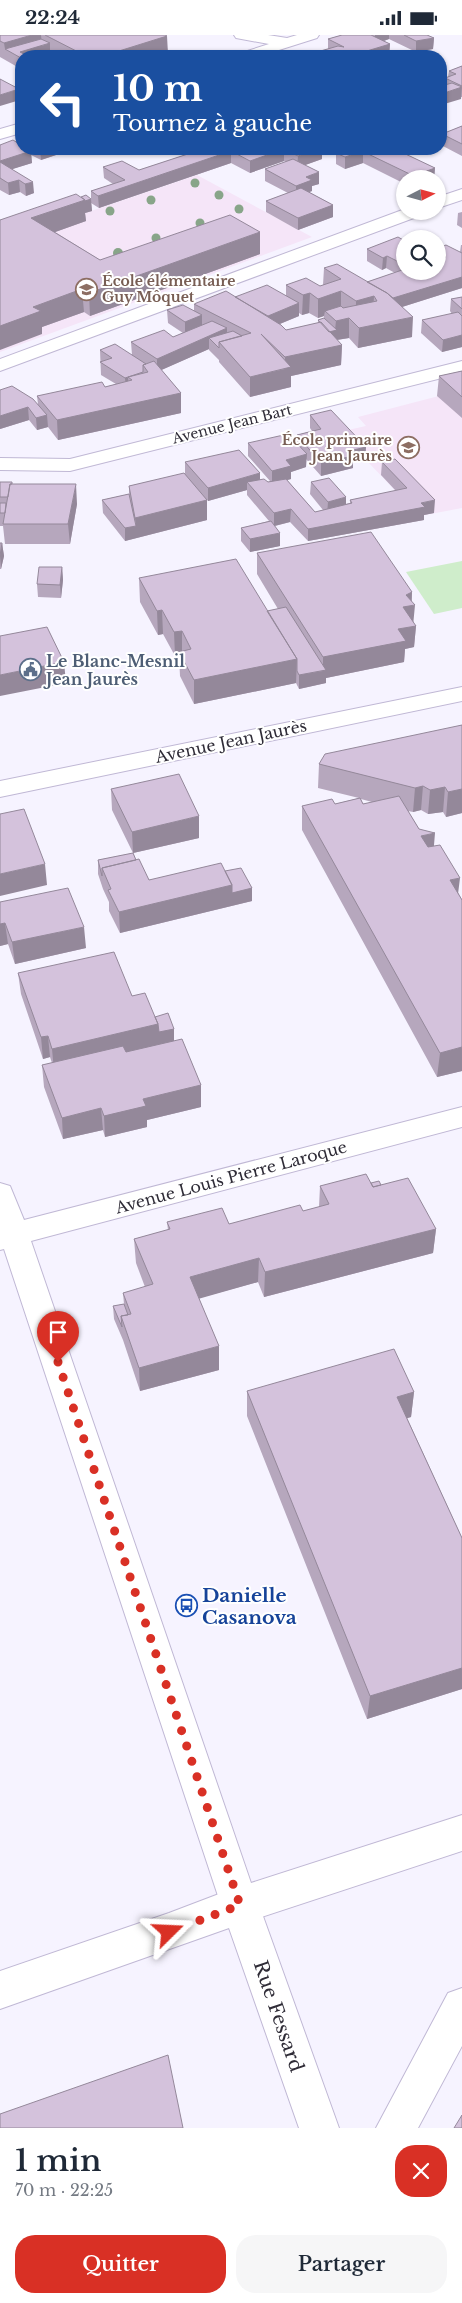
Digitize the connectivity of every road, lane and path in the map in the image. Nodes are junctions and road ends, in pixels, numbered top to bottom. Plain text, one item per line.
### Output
1 (241, 35) edge
2 (312, 35) edge
3 (289, 42) junction
4 (264, 50) edge
5 (15, 129) edge
6 (0, 134) edge
7 (462, 194) edge
8 (446, 200) edge
9 (396, 218) edge
10 (0, 365) edge
11 (462, 367) edge
12 (0, 464) edge
13 (462, 693) edge
14 (0, 789) edge
15 (462, 1117) edge
16 (0, 1194) edge
17 (7, 1236) edge
18 (462, 1833) edge
19 (240, 1905) junction
20 (0, 1990) edge
21 (462, 2007) edge
22 (319, 2128) edge
23 (396, 2128) edge

1 - 3 street
2 - 3 street
3 - 4 street
5 - 6 street
7 - 8 street
9 - 10 street
11 - 12 street, Avenue Jean Bart
13 - 14 street, Avenue Jean Jaurès
15 - 17 street, Avenue Louis Pierre Laroque
16 - 17 street, Rue Fessard
17 - 19 street, Rue Fessard
18 - 19 street
19 - 20 street
19 - 22 street, Rue Fessard
21 - 23 street

